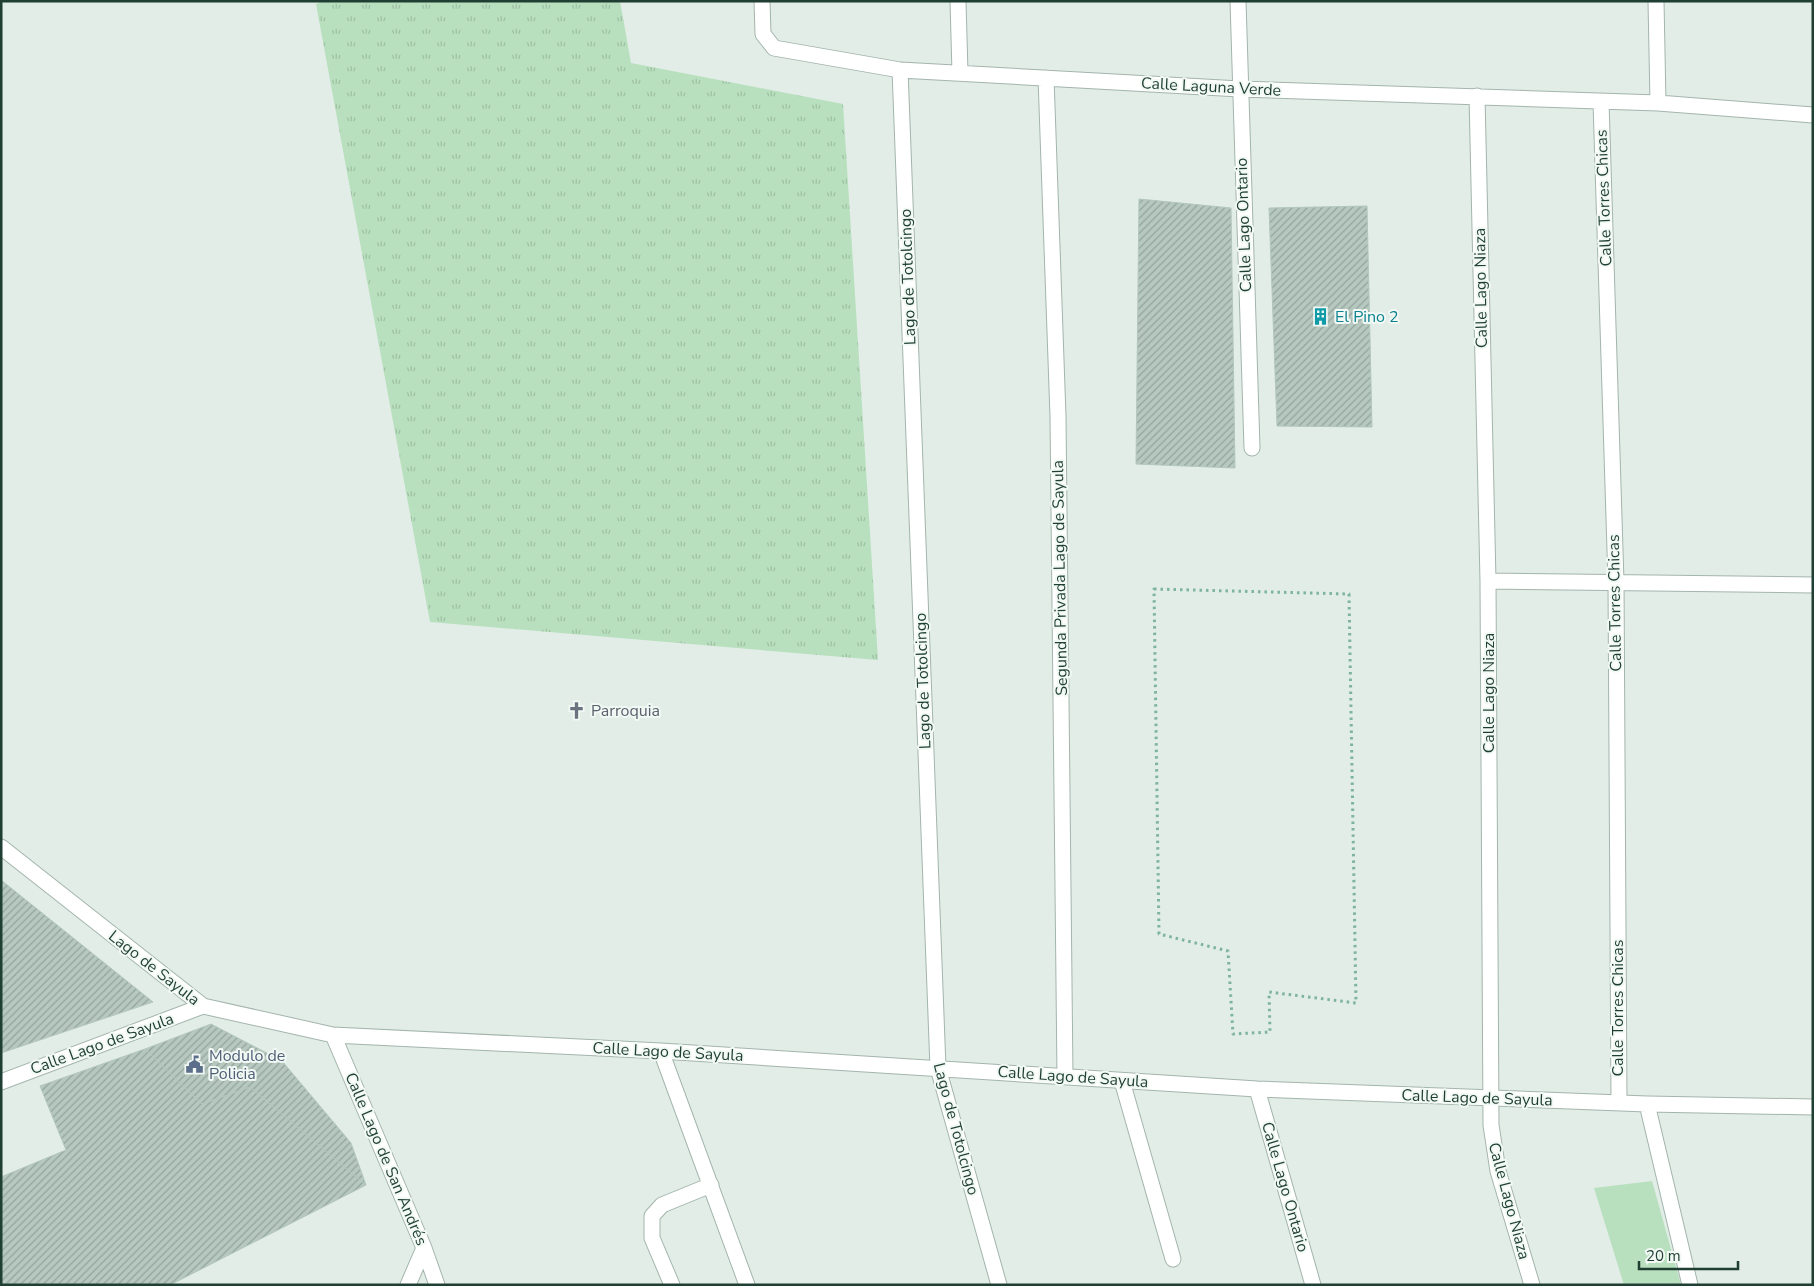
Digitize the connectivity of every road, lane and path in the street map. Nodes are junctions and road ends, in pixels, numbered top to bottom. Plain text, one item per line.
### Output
1 (762, 1) edge
2 (958, 1) edge
3 (1238, 1) edge
4 (1656, 1) edge
5 (900, 70) junction
6 (960, 73) junction
7 (1046, 78) junction
8 (1240, 89) junction
9 (1477, 96) junction
10 (1601, 102) junction
11 (1658, 103) junction
12 (1813, 115) edge
13 (1252, 448) dead end
14 (1488, 581) junction
15 (1616, 582) junction
16 (1813, 585) edge
17 (1, 847) edge
18 (203, 1006) junction
19 (1270, 1032) joint
20 (333, 1035) junction
21 (661, 1051) junction
22 (938, 1068) junction
23 (1065, 1077) junction
24 (1122, 1080) junction
25 (1, 1082) edge
26 (1257, 1089) junction
27 (1491, 1099) junction
28 (1619, 1103) junction
29 (1647, 1104) junction
30 (1813, 1107) edge
31 (711, 1185) junction
32 (424, 1248) junction
33 (1173, 1259) dead end
34 (408, 1285) edge
35 (438, 1285) edge
36 (672, 1285) edge
37 (746, 1285) edge
38 (998, 1285) edge
39 (1313, 1285) edge
40 (1532, 1285) edge
41 (1690, 1285) edge

1 - 5 street, Calle Laguna Verde
2 - 6 street
3 - 8 street, Calle Lago Ontario
4 - 11 street
5 - 6 street, Calle Laguna Verde
5 - 22 street, Lago de Totolcingo
6 - 7 street, Calle Laguna Verde
7 - 8 street, Calle Laguna Verde
7 - 23 street, Segunda Privada Lago de Sayula
8 - 9 street, Calle Laguna Verde
8 - 13 street, Calle Lago Ontario
9 - 10 street, Calle Laguna Verde
9 - 14 street, Calle Lago Niaza
10 - 11 street, Calle Laguna Verde
10 - 15 street, Calle Torres Chicas
11 - 12 street, Calle Laguna Verde
14 - 15 street
14 - 27 street, Calle Lago Niaza
15 - 16 street
15 - 28 street, Calle Torres Chicas
17 - 18 street, Lago de Sayula
18 - 20 street, Lago de Sayula
18 - 25 street, Calle Lago de Sayula
19 - 19 path
20 - 21 street, Calle Lago de Sayula
20 - 32 street, Calle Lago de San Andrés
21 - 22 street, Calle Lago de Sayula
21 - 31 street
22 - 23 street, Calle Lago de Sayula
22 - 38 street, Lago de Totolcingo
23 - 24 street, Calle Lago de Sayula
24 - 26 street, Calle Lago de Sayula
24 - 33 street
26 - 27 street, Calle Lago de Sayula
26 - 39 street, Calle Lago Ontario
27 - 28 street, Calle Lago de Sayula
27 - 40 street, Calle Lago Niaza
28 - 29 street, Calle Lago de Sayula
29 - 30 street, Calle Lago de Sayula
29 - 41 street
31 - 36 street
31 - 37 street
32 - 34 street
32 - 35 street, Calle Lago de San Andrés

